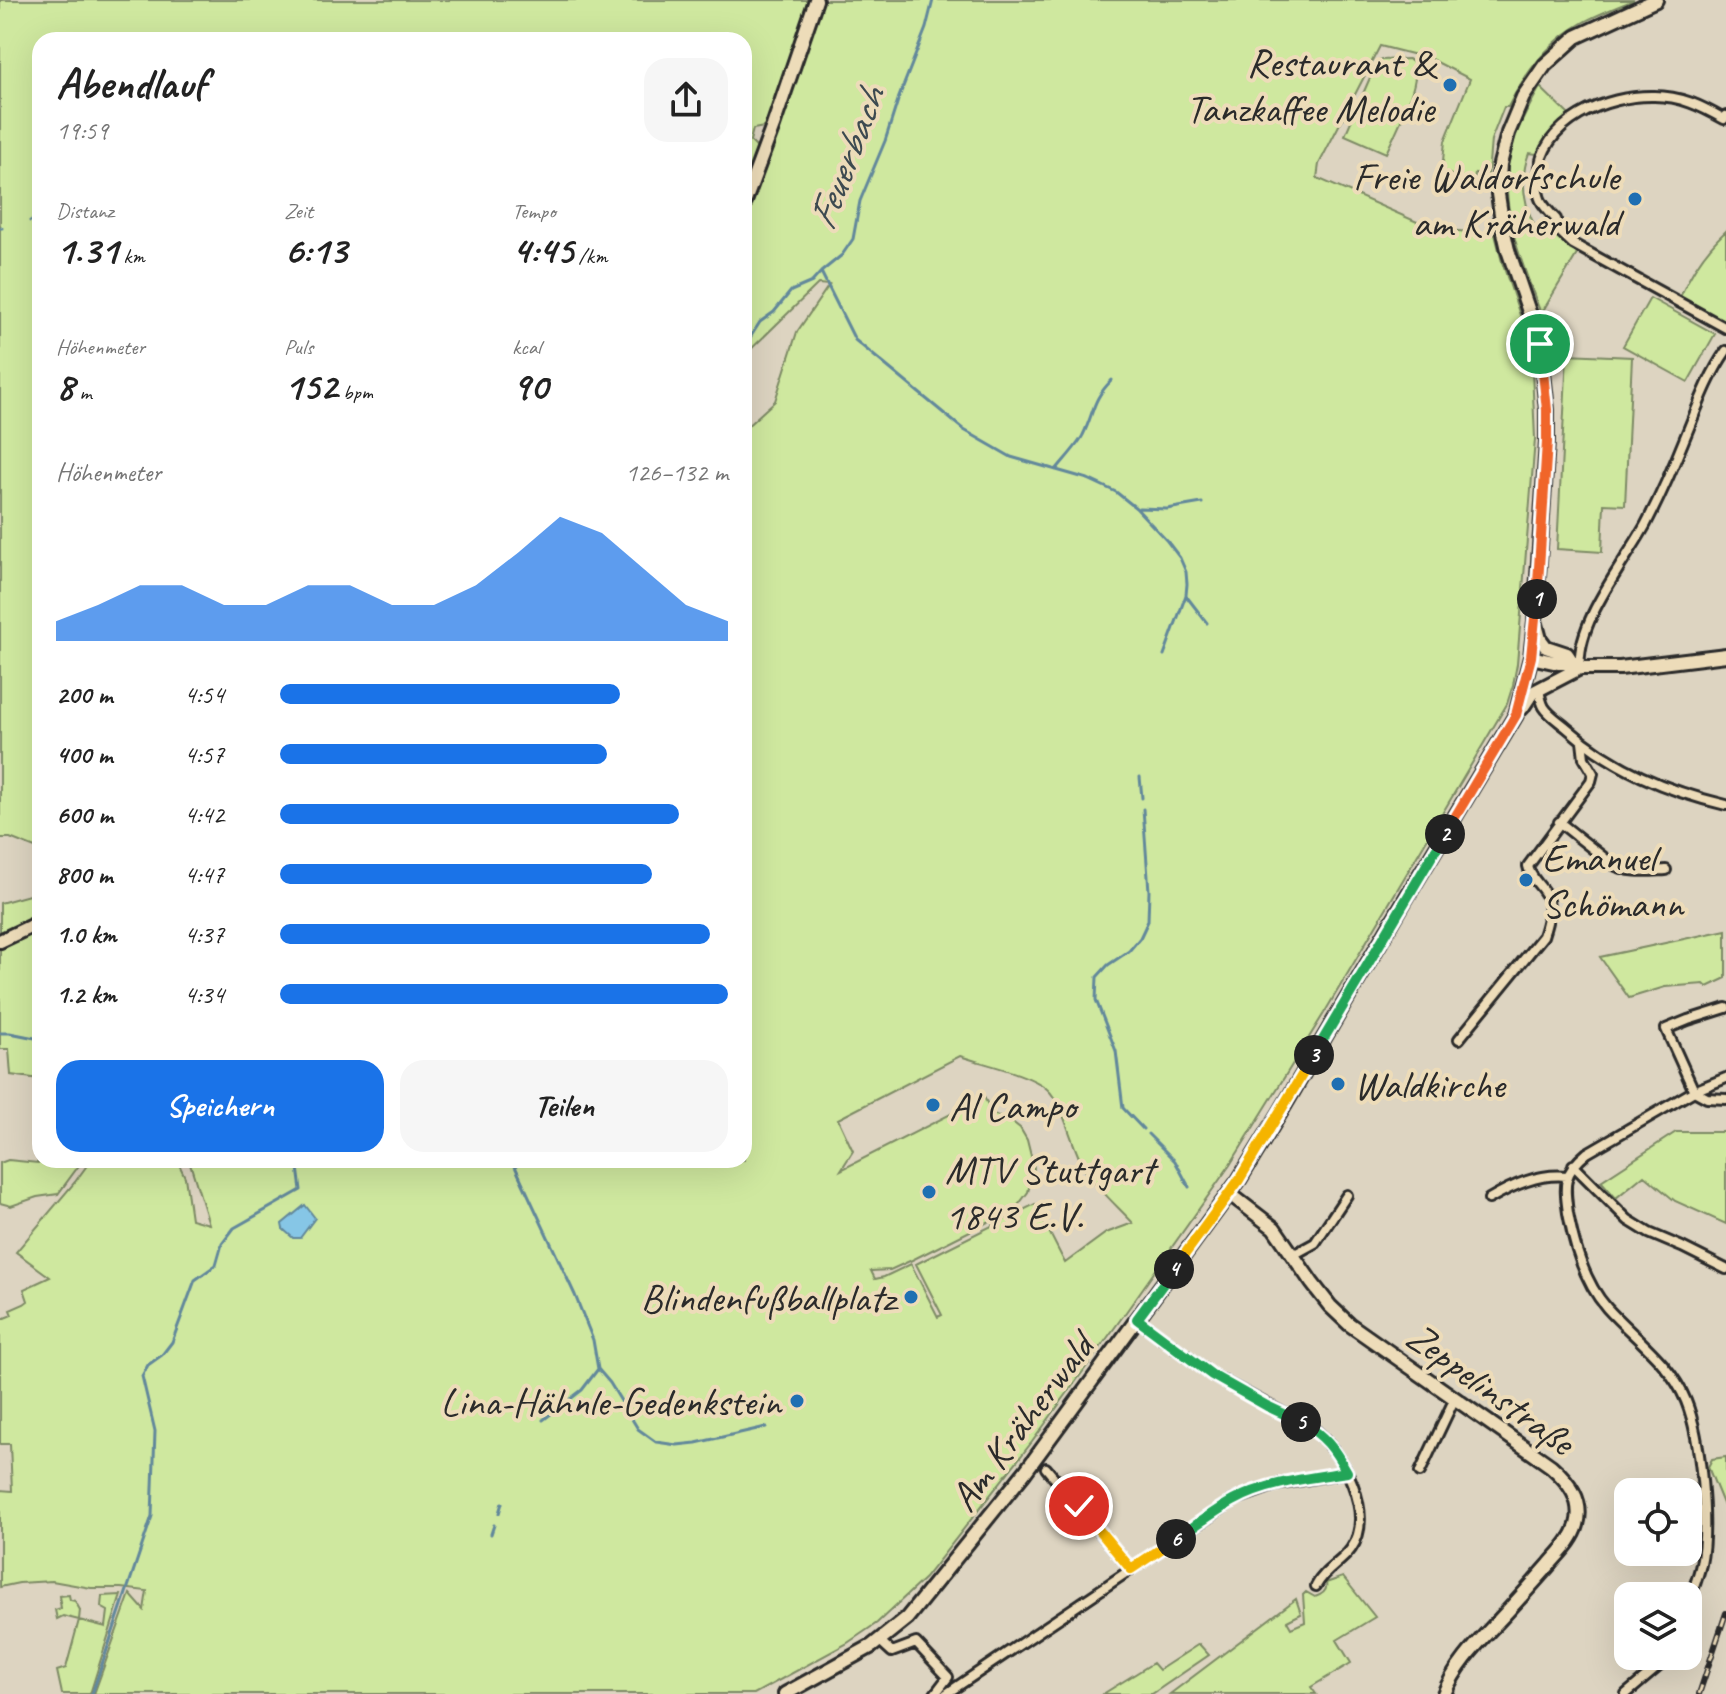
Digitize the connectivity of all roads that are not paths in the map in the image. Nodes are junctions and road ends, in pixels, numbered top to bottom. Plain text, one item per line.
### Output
1 (816, 0) edge
2 (1656, 0) edge
3 (1726, 116) edge
4 (752, 182) edge
5 (1726, 328) edge
6 (1726, 351) edge
7 (1535, 621) junction
8 (1726, 655) edge
9 (1531, 657) junction
10 (1577, 665) junction
11 (1526, 679) junction
12 (1539, 689) junction
13 (1517, 713) junction
14 (1582, 741) junction
15 (1726, 805) edge
16 (1559, 822) junction
17 (1666, 870) dead end
18 (32, 926) edge
19 (0, 941) edge
20 (1726, 1008) edge
21 (1459, 1039) dead end
22 (1726, 1078) edge
23 (1694, 1091) junction
24 (1726, 1099) edge
25 (1573, 1165) junction
26 (1567, 1176) junction
27 (1230, 1194) junction
28 (1347, 1195) dead end
29 (1489, 1199) dead end
30 (1293, 1255) junction
31 (1726, 1269) edge
32 (1137, 1319) junction
33 (1455, 1398) junction
34 (1046, 1468) dead end
35 (1347, 1472) junction
36 (1420, 1472) dead end
37 (1131, 1569) junction
38 (1695, 1582) edge
39 (1316, 1586) dead end
40 (880, 1641) junction
41 (1655, 1670) edge
42 (785, 1694) edge
43 (935, 1694) edge
44 (946, 1694) edge
45 (1444, 1694) edge
46 (1626, 1694) edge

1 - 4 main road
2 - 7 main road, Am Kräherwald
3 - 5 street
6 - 10 street
7 - 9 main road, Am Kräherwald
7 - 10 main road
8 - 10 main road
9 - 10 main road
9 - 11 main road, Am Kräherwald
10 - 12 main road
11 - 12 main road
11 - 13 main road, Am Kräherwald
12 - 13 main road
12 - 14 street
13 - 27 main road, Am Kräherwald
14 - 15 street
14 - 16 street
16 - 17 street
16 - 21 street
18 - 19 main road
20 - 23 street
22 - 23 street
23 - 24 street
23 - 25 street
25 - 26 street
25 - 31 street
26 - 29 street
26 - 38 street
27 - 30 main road, Zeppelinstraße
27 - 32 main road, Am Kräherwald
28 - 30 street
30 - 33 main road, Zeppelinstraße
32 - 35 street
32 - 40 main road, Am Kräherwald
33 - 36 street
33 - 45 main road, Zeppelinstraße
34 - 37 street
35 - 37 street
35 - 39 street
37 - 44 street
40 - 42 main road, Am Kräherwald
40 - 43 street
41 - 46 street

